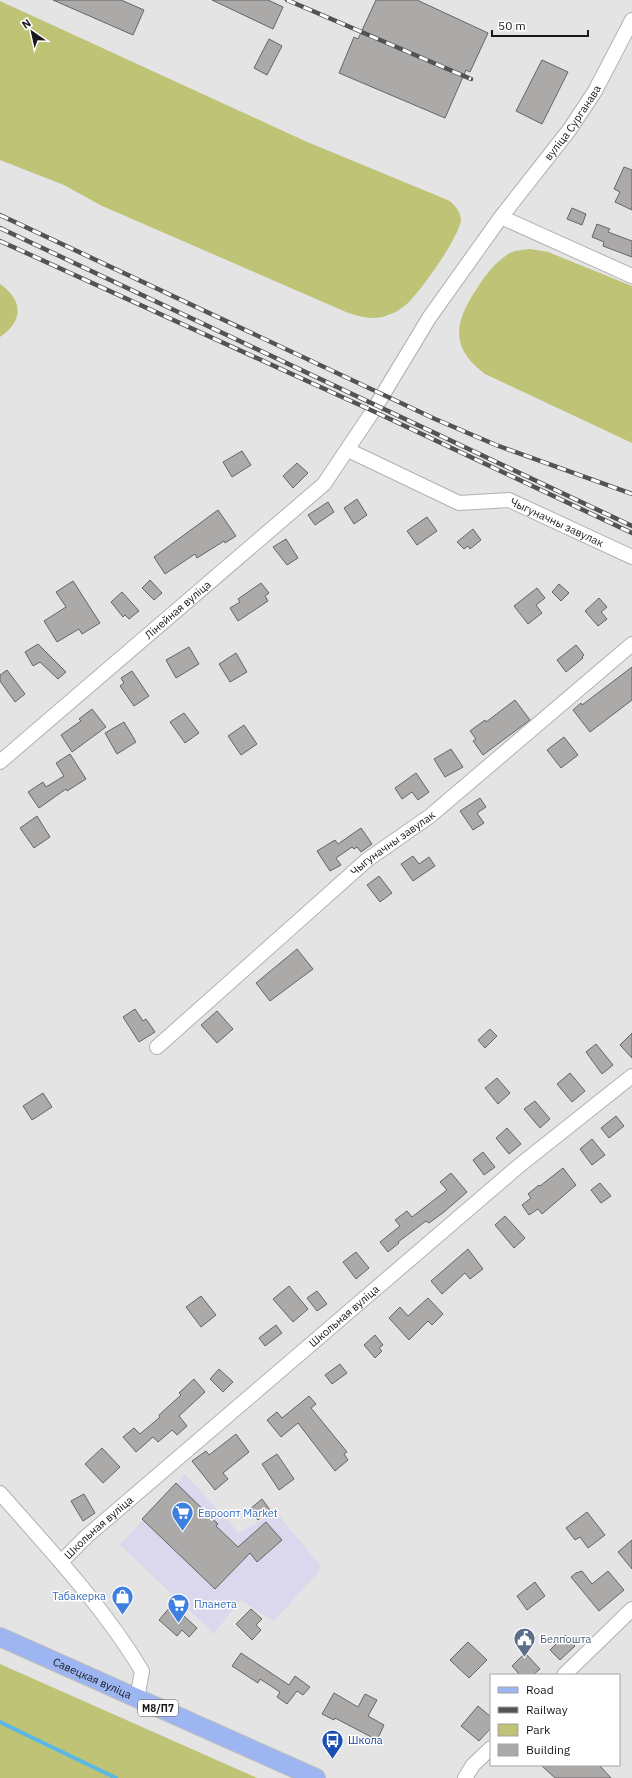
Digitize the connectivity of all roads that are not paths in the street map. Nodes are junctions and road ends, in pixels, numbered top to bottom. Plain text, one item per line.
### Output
1 (632, 20) edge
2 (501, 217) junction
3 (632, 276) edge
4 (348, 450) junction
5 (632, 557) edge
6 (632, 644) edge
7 (0, 762) edge
8 (157, 1047) dead end
9 (632, 1076) edge
10 (0, 1493) edge
11 (61, 1562) junction
12 (632, 1609) edge
13 (0, 1638) edge
14 (565, 1674) edge
15 (137, 1699) junction
16 (490, 1749) edge
17 (316, 1778) edge
18 (465, 1778) edge

1 - 2 street, вуліца Сурганава
2 - 3 street
2 - 4 street, вуліца Сурганава
4 - 5 street, Чыгуначны завулак
4 - 7 street, Лінейная вуліца
6 - 8 street, Чыгуначны завулак
9 - 11 street, Школьная вуліца
10 - 11 street
11 - 15 street
12 - 14 street
13 - 15 main road, Савецкая вуліца / М8/П7
15 - 17 main road, Савецкая вуліца / М8/П7
16 - 18 street

